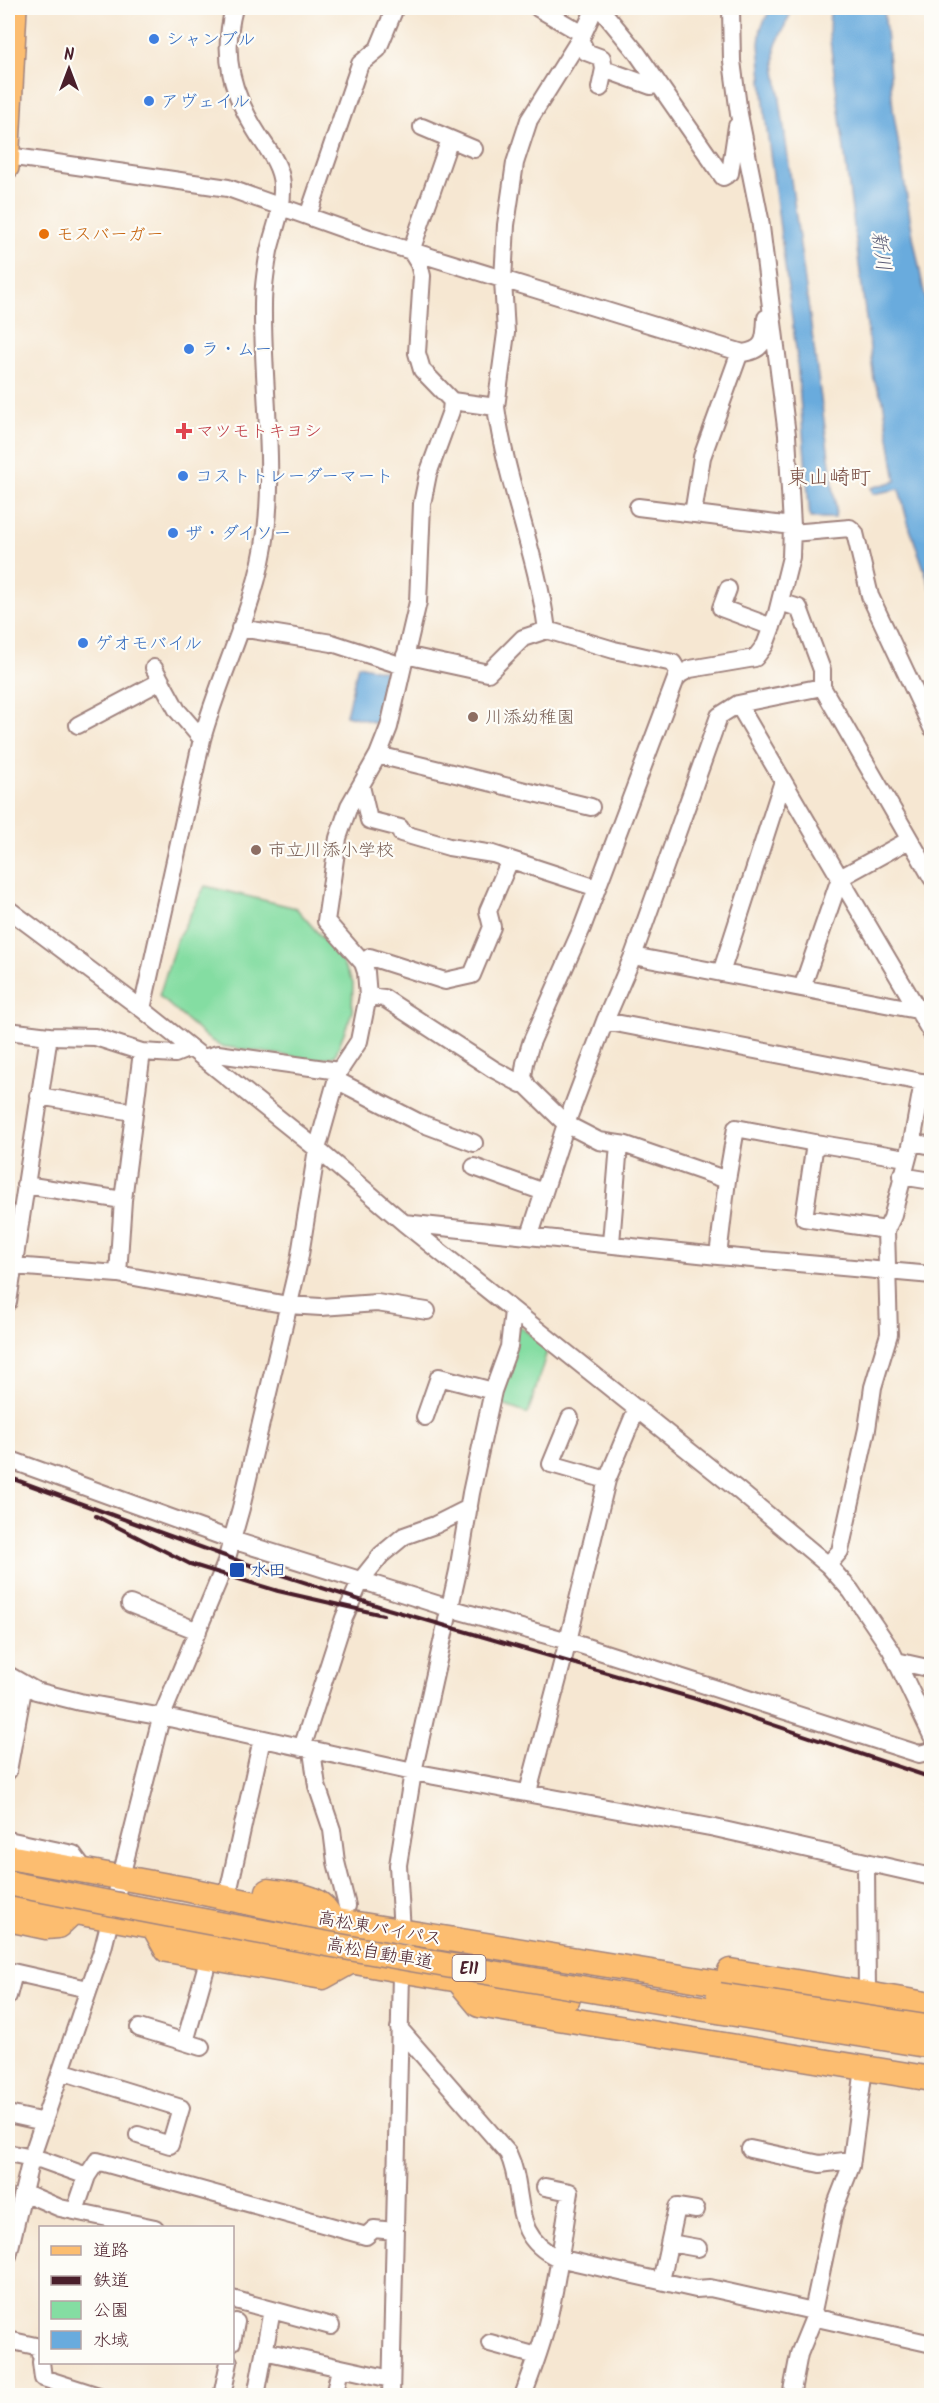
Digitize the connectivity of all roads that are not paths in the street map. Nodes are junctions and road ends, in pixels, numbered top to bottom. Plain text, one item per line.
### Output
1 (16, 8) edge
2 (234, 8) edge
3 (395, 8) edge
4 (538, 8) edge
5 (598, 8) edge
6 (731, 8) edge
7 (582, 37) junction
8 (604, 69) junction
9 (658, 84) junction
10 (600, 88) dead end
11 (739, 114) junction
12 (422, 127) dead end
13 (450, 139) junction
14 (474, 149) dead end
15 (8, 156) edge
16 (8, 168) edge
17 (282, 207) junction
18 (308, 216) junction
19 (411, 251) junction
20 (503, 280) junction
21 (768, 282) junction
22 (759, 348) junction
23 (740, 352) junction
24 (782, 390) junction
25 (452, 401) junction
26 (496, 407) junction
27 (638, 507) dead end
28 (693, 514) junction
29 (792, 529) junction
30 (728, 589) dead end
31 (780, 602) junction
32 (772, 627) junction
33 (240, 628) junction
34 (547, 630) junction
35 (404, 660) junction
36 (680, 675) junction
37 (822, 687) junction
38 (738, 704) junction
39 (78, 725) dead end
40 (932, 728) edge
41 (202, 739) junction
42 (378, 755) junction
43 (783, 781) junction
44 (361, 786) junction
45 (591, 807) dead end
46 (909, 840) junction
47 (510, 860) junction
48 (840, 878) junction
49 (932, 878) edge
50 (597, 888) junction
51 (8, 909) edge
52 (633, 956) junction
53 (363, 963) junction
54 (721, 973) junction
55 (802, 988) junction
56 (368, 996) junction
57 (142, 1009) junction
58 (917, 1010) junction
59 (605, 1021) junction
60 (8, 1031) edge
61 (932, 1034) edge
62 (49, 1036) junction
63 (142, 1052) junction
64 (196, 1053) junction
65 (337, 1076) junction
66 (526, 1083) junction
67 (927, 1083) edge
68 (39, 1096) junction
69 (133, 1112) junction
70 (566, 1124) junction
71 (912, 1142) junction
72 (474, 1143) dead end
73 (815, 1143) junction
74 (619, 1144) junction
75 (932, 1146) edge
76 (317, 1149) junction
77 (906, 1158) junction
78 (474, 1167) dead end
79 (902, 1176) junction
80 (727, 1180) junction
81 (932, 1181) edge
82 (25, 1185) junction
83 (544, 1192) junction
84 (123, 1200) junction
85 (404, 1223) junction
86 (886, 1230) junction
87 (530, 1235) junction
88 (611, 1243) junction
89 (718, 1256) junction
90 (12, 1260) edge
91 (886, 1271) junction
92 (118, 1274) junction
93 (932, 1275) edge
94 (8, 1302) edge
95 (288, 1305) junction
96 (427, 1311) dead end
97 (513, 1311) junction
98 (494, 1391) junction
99 (637, 1408) junction
100 (425, 1417) dead end
101 (570, 1418) dead end
102 (8, 1459) edge
103 (608, 1480) junction
104 (469, 1508) junction
105 (232, 1540) junction
106 (828, 1565) junction
107 (361, 1580) junction
108 (130, 1604) dead end
109 (449, 1608) junction
110 (198, 1630) junction
111 (568, 1641) junction
112 (896, 1661) junction
113 (932, 1669) edge
114 (8, 1675) edge
115 (24, 1684) junction
116 (161, 1718) junction
117 (932, 1736) edge
118 (262, 1739) junction
119 (307, 1750) junction
120 (932, 1751) edge
121 (8, 1771) edge
122 (413, 1772) junction
123 (528, 1792) junction
124 (8, 1840) edge
125 (8, 1857) edge
126 (866, 1862) junction
127 (8, 1868) edge
128 (87, 1873) junction
129 (932, 1877) edge
130 (121, 1878) junction
131 (8, 1883) edge
132 (158, 1884) junction
133 (230, 1884) junction
134 (8, 1900) edge
135 (73, 1912) junction
136 (339, 1913) junction
137 (8, 1919) edge
138 (110, 1919) junction
139 (154, 1927) junction
140 (402, 1932) junction
141 (444, 1939) junction
142 (209, 1957) junction
143 (350, 1962) junction
144 (400, 1970) junction
145 (10, 1972) edge
146 (88, 1989) junction
147 (867, 1994) junction
148 (8, 1996) edge
149 (932, 2005) edge
150 (932, 2018) edge
151 (139, 2028) dead end
152 (399, 2028) junction
153 (932, 2028) edge
154 (718, 2034) junction
155 (932, 2046) edge
156 (932, 2058) edge
157 (864, 2068) junction
158 (61, 2071) junction
159 (932, 2079) edge
160 (8, 2114) edge
161 (44, 2122) junction
162 (138, 2135) dead end
163 (750, 2149) dead end
164 (8, 2153) edge
165 (31, 2159) junction
166 (852, 2160) junction
167 (87, 2176) junction
168 (545, 2187) dead end
169 (23, 2192) junction
170 (696, 2210) dead end
171 (75, 2211) junction
172 (146, 2226) edge
173 (394, 2231) junction
174 (670, 2242) junction
175 (698, 2248) dead end
176 (8, 2256) edge
177 (558, 2258) junction
178 (661, 2281) junction
179 (234, 2300) edge
180 (272, 2310) junction
181 (814, 2313) junction
182 (236, 2322) dead end
183 (331, 2326) dead end
184 (234, 2332) edge
185 (8, 2340) edge
186 (490, 2343) dead end
187 (932, 2344) edge
188 (39, 2347) edge
189 (264, 2351) junction
190 (537, 2356) junction
191 (41, 2364) edge
192 (229, 2364) edge
193 (340, 2369) junction
194 (391, 2387) edge
195 (99, 2396) edge
196 (222, 2396) edge
197 (256, 2396) edge
198 (334, 2396) edge
199 (523, 2396) edge
200 (791, 2396) edge

1 - 15 main road
2 - 17 street
3 - 18 street
4 - 7 street
5 - 7 street
5 - 9 street
6 - 11 street
7 - 8 street
7 - 20 street
8 - 9 street
8 - 10 street
9 - 11 street
11 - 21 street
12 - 13 street
13 - 14 street
13 - 19 street
15 - 16 main road
15 - 17 street
17 - 18 street
17 - 33 street
18 - 19 street
19 - 20 street
19 - 25 street
20 - 23 street
20 - 26 street
21 - 22 street
21 - 24 street
22 - 23 street
22 - 24 street
23 - 28 street
24 - 29 street
25 - 26 street
25 - 35 street
26 - 34 street
27 - 28 street
28 - 29 street
29 - 31 street
29 - 40 street
30 - 32 street
31 - 32 street
31 - 37 street
32 - 36 street
33 - 35 street
33 - 41 street
34 - 35 street
34 - 36 street
35 - 42 street
36 - 50 street
37 - 38 street
37 - 46 street
38 - 43 street
38 - 52 street
39 - 41 street
41 - 57 street
42 - 44 street
42 - 45 street
43 - 48 street
43 - 54 street
44 - 47 street
44 - 53 street
46 - 48 street
46 - 49 street
47 - 50 street
47 - 53 street
48 - 55 street
48 - 58 street
50 - 66 street
51 - 57 street
52 - 54 street
52 - 59 street
53 - 56 street
54 - 55 street
55 - 58 street
56 - 65 street
56 - 66 street
57 - 64 street
58 - 61 street
59 - 67 street
59 - 70 street
60 - 62 street
62 - 63 street
62 - 68 street
63 - 64 street
63 - 69 street
64 - 65 street
64 - 76 street
65 - 72 street
65 - 76 street
66 - 70 street
67 - 71 street
68 - 69 street
68 - 82 street
69 - 84 street
70 - 74 street
70 - 83 street
71 - 75 street
71 - 77 street
73 - 77 street
73 - 80 street
73 - 86 street
74 - 80 street
74 - 88 street
76 - 85 street
76 - 95 street
77 - 79 street
78 - 83 street
79 - 81 street
79 - 86 street
80 - 89 street
82 - 84 street
82 - 90 street
83 - 87 street
84 - 92 street
85 - 87 street
85 - 97 street
86 - 91 street
87 - 88 street
88 - 89 street
89 - 91 street
90 - 92 street
90 - 94 street
91 - 93 street
91 - 106 street
92 - 95 street
95 - 96 street
95 - 105 street
97 - 98 street
97 - 99 street
98 - 100 street
98 - 104 street
99 - 103 street
99 - 106 street
101 - 103 street
102 - 105 street
103 - 111 street
104 - 107 street
104 - 109 street
105 - 107 street
105 - 110 street
106 - 112 street
107 - 109 street
107 - 119 street
108 - 110 street
109 - 111 street
109 - 122 street
110 - 116 street
111 - 120 street
111 - 123 street
112 - 113 street
112 - 117 street
114 - 115 street
115 - 116 street
115 - 121 street
116 - 118 street
116 - 130 street
118 - 119 street
118 - 133 street
119 - 122 street
119 - 136 street
122 - 123 street
122 - 140 street
123 - 126 street
124 - 128 street
125 - 128 highway, 高松東バイパス
126 - 129 street
126 - 147 street
127 - 153 highway, 高松自動車道 / E11, bridge
128 - 130 highway, 高松東バイパス
130 - 132 highway, 高松東バイパス
130 - 138 street
131 - 155 highway, 高松自動車道 / E11, bridge
132 - 133 highway
132 - 136 highway, 高松東バイパス
133 - 136 highway
134 - 135 highway, 高松東バイパス
135 - 137 highway
135 - 138 highway, 高松東バイパス
136 - 140 highway, 高松東バイパス
138 - 139 highway, 高松東バイパス
138 - 146 street
139 - 142 highway
139 - 143 highway, 高松東バイパス
140 - 141 highway, 高松東バイパス
140 - 144 street
141 - 147 highway
141 - 150 highway, 高松東バイパス
142 - 143 highway
142 - 151 street
143 - 144 highway, 高松東バイパス
144 - 152 street
144 - 154 highway, 高松東バイパス
145 - 146 street
145 - 148 street
146 - 158 street
147 - 149 highway
152 - 173 street
152 - 177 street
154 - 156 highway, 高松東バイパス
154 - 157 highway
157 - 159 highway
157 - 166 street
158 - 161 street
158 - 162 street
160 - 161 street
161 - 165 street
163 - 166 street
164 - 165 street
165 - 167 street
165 - 169 street
166 - 181 street
167 - 171 street
167 - 173 street
168 - 177 street
169 - 171 street
169 - 176 street
170 - 174 street
171 - 172 street
173 - 194 street
174 - 175 street
174 - 178 street
177 - 178 street
177 - 190 street
178 - 181 street
179 - 180 street
180 - 183 street
180 - 189 street
181 - 187 street
181 - 200 street
182 - 184 street
185 - 188 street
186 - 190 street
189 - 193 street
189 - 197 street
190 - 199 street
191 - 195 street
192 - 196 street
193 - 194 street
193 - 198 street

